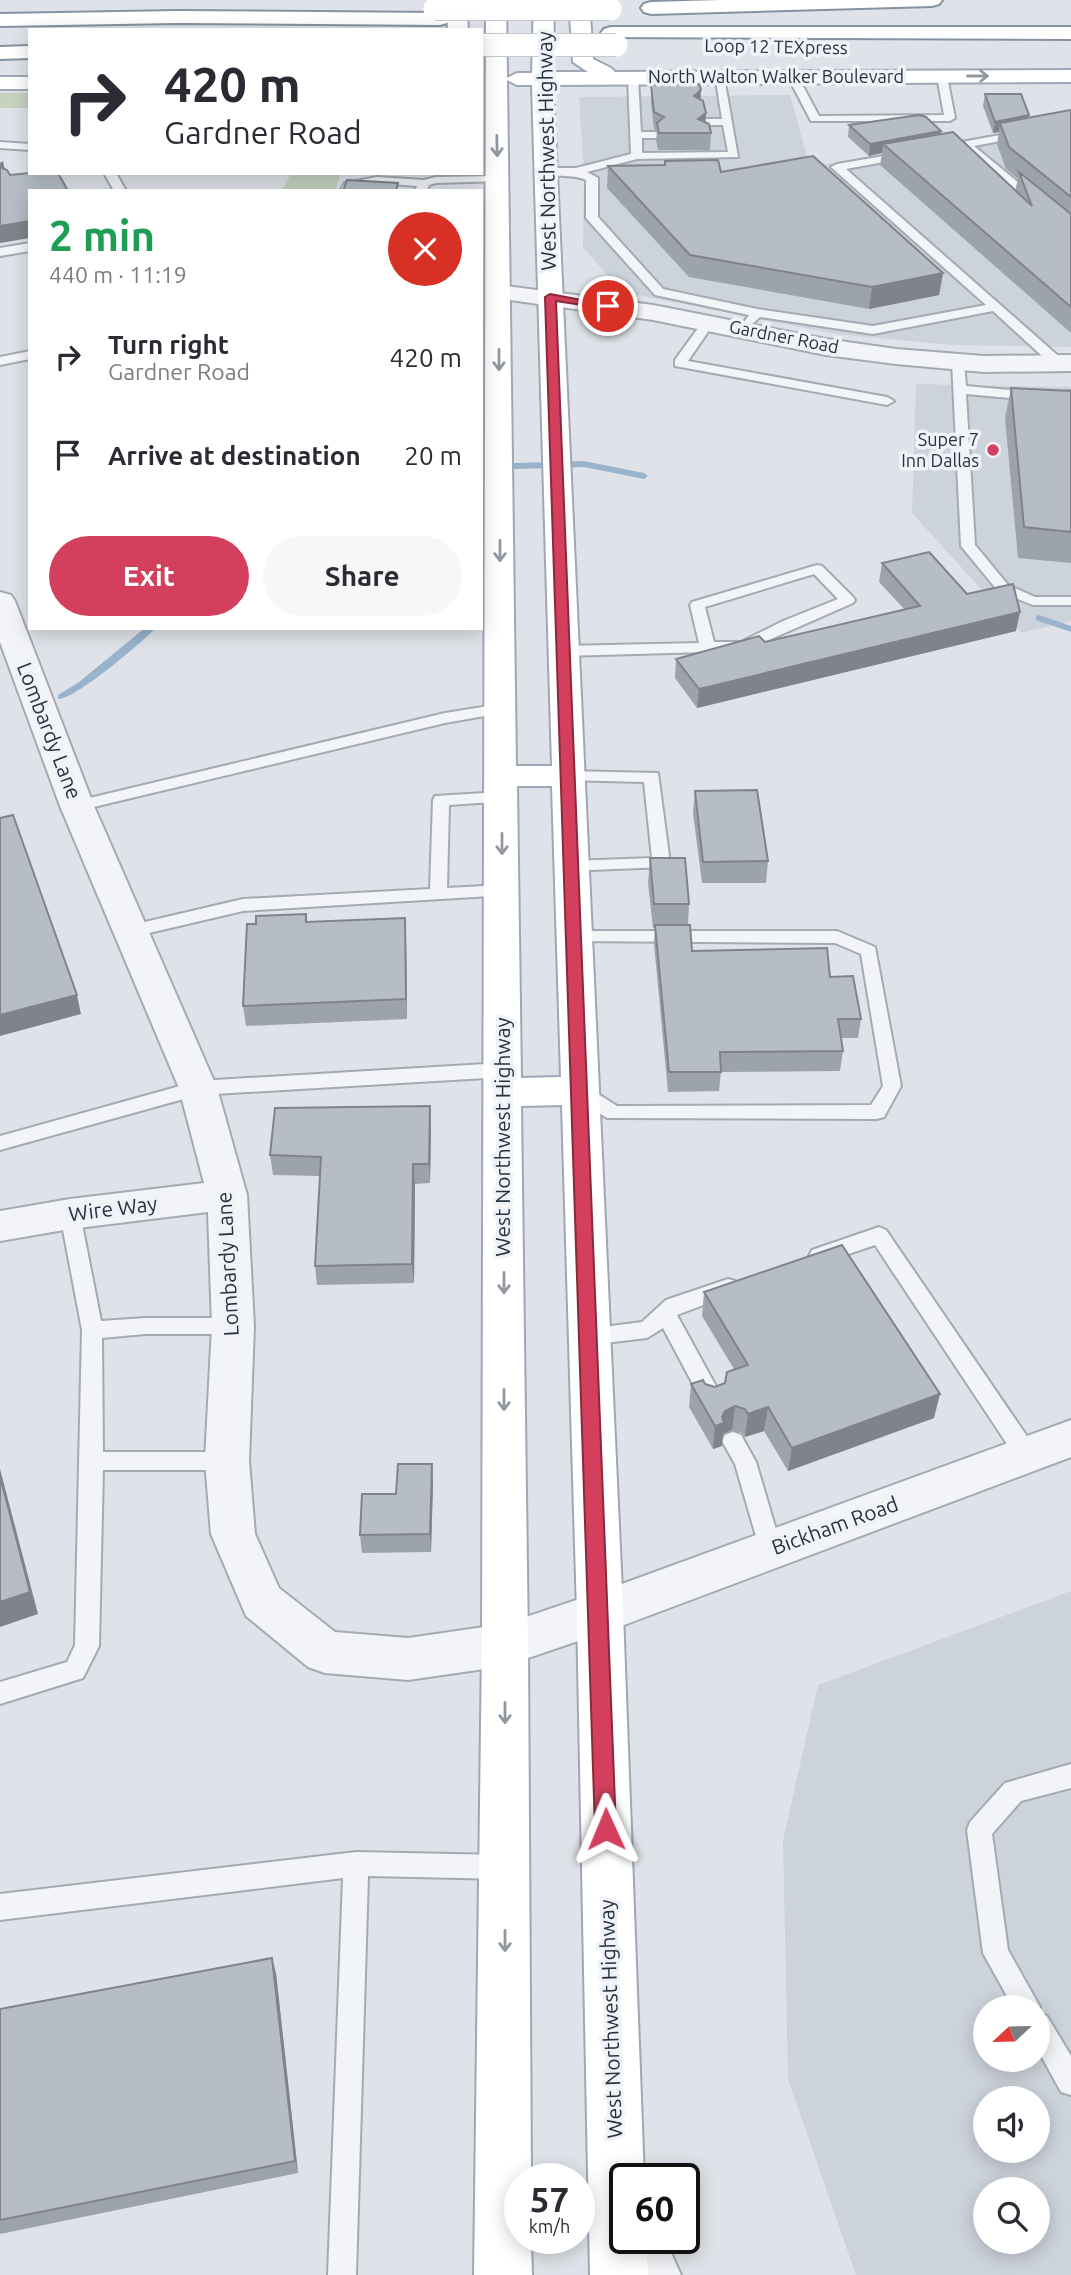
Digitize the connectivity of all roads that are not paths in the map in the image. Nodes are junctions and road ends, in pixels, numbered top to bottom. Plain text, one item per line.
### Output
1 (456, 0) edge
2 (496, 0) edge
3 (544, 0) edge
4 (579, 0) edge
5 (932, 0) edge
6 (0, 6) edge
7 (1071, 13) edge
8 (438, 14) junction
9 (177, 17) junction
10 (0, 20) edge
11 (612, 26) junction
12 (458, 28) edge
13 (1071, 33) edge
14 (483, 34) edge
15 (28, 38) edge
16 (0, 39) edge
17 (483, 45) edge
18 (28, 52) edge
19 (1071, 52) edge
20 (0, 53) edge
21 (942, 76) junction
22 (719, 77) junction
23 (793, 77) junction
24 (1071, 77) edge
25 (633, 78) junction
26 (542, 79) junction
27 (489, 80) edge
28 (0, 83) edge
29 (28, 83) edge
30 (702, 117) edge
31 (727, 117) junction
32 (652, 118) edge
33 (636, 124) junction
34 (1071, 125) edge
35 (655, 135) edge
36 (965, 144) junction
37 (0, 145) edge
38 (28, 147) edge
39 (637, 156) junction
40 (837, 167) junction
41 (824, 169) edge
42 (546, 171) junction
43 (576, 172) junction
44 (592, 178) junction
45 (606, 178) dead end
46 (497, 179) junction
47 (407, 187) edge
48 (422, 187) edge
49 (347, 189) edge
50 (1071, 232) edge
51 (28, 247) edge
52 (0, 253) edge
53 (490, 253) edge
54 (490, 292) edge
55 (550, 297) junction
56 (996, 307) junction
57 (751, 321) junction
58 (708, 323) junction
59 (28, 355) edge
60 (0, 360) edge
61 (958, 362) junction
62 (1065, 364) edge
63 (961, 390) junction
64 (1071, 395) edge
65 (887, 401) dead end
66 (0, 601) edge
67 (1071, 601) edge
68 (707, 646) junction
69 (563, 651) junction
70 (501, 709) junction
71 (567, 776) junction
72 (501, 786) junction
73 (77, 806) junction
74 (571, 867) junction
75 (502, 891) junction
76 (438, 895) junction
77 (132, 931) junction
78 (573, 937) junction
79 (503, 1081) junction
80 (198, 1088) junction
81 (578, 1091) junction
82 (0, 1143) edge
83 (226, 1195) junction
84 (70, 1214) junction
85 (0, 1226) edge
86 (802, 1262) edge
87 (751, 1279) edge
88 (665, 1313) junction
89 (233, 1326) junction
90 (92, 1330) junction
91 (589, 1337) junction
92 (712, 1399) edge
93 (1071, 1438) edge
94 (733, 1441) edge
95 (1027, 1455) junction
96 (92, 1461) junction
97 (228, 1461) junction
98 (771, 1550) junction
99 (600, 1613) junction
100 (505, 1645) junction
101 (0, 1693) edge
102 (1071, 1776) edge
103 (356, 1864) junction
104 (505, 1867) junction
105 (0, 1907) edge
106 (1020, 1995) edge
107 (1050, 2046) edge
108 (1071, 2082) edge
109 (615, 2163) edge
110 (618, 2254) edge
111 (342, 2275) edge
112 (503, 2275) edge
113 (652, 2275) edge

1 - 12 main road
2 - 27 main road, West Northwest Highway
3 - 26 main road, West Northwest Highway
4 - 25 main road
5 - 11 main road
6 - 8 main road
6 - 9 main road
7 - 11 main road
8 - 9 main road
8 - 11 main road
9 - 10 main road
11 - 13 main road
11 - 14 main road
11 - 17 main road, Loop 12 TEXpress, bridge
11 - 19 main road, Loop 12 TEXpress
15 - 16 main road
18 - 20 main road
21 - 23 main road, North Walton Walker Boulevard
21 - 23 lane
21 -> 24 main road, North Walton Walker Boulevard
22 - 23 main road, North Walton Walker Boulevard
22 - 25 main road, North Walton Walker Boulevard
22 - 31 lane
25 - 26 main road, North Walton Walker Boulevard
25 - 33 lane
26 - 27 main road, North Walton Walker Boulevard
26 - 42 main road, West Northwest Highway
27 -> 46 main road, West Northwest Highway
28 - 29 main road
30 - 31 lane
31 - 39 lane
32 - 33 lane
33 - 35 lane
33 - 39 lane
34 - 36 lane
36 - 40 lane
36 - 50 lane
37 - 38 lane
39 - 43 lane
40 - 41 lane
40 - 56 lane
42 - 43 lane
42 - 55 main road, West Northwest Highway
43 - 44 lane
44 - 45 lane
44 - 57 lane
46 - 48 lane
46 - 53 main road, West Northwest Highway
47 - 48 lane
47 - 49 lane
51 - 52 lane
53 - 54 main road, West Northwest Highway
54 - 55 street, Gardner Road
54 -> 70 main road, West Northwest Highway
55 - 58 street, Gardner Road
55 - 69 main road, West Northwest Highway
56 - 57 lane
56 - 62 lane
57 - 58 street, Gardner Road
57 - 61 street, Gardner Road
58 - 65 lane
59 - 60 lane
61 - 62 street, Gardner Road
61 - 63 lane
63 - 64 lane
63 - 67 lane
66 - 73 street, Lombardy Lane
68 - 68 lane
68 - 69 lane
69 - 71 main road, West Northwest Highway
70 - 72 main road, West Northwest Highway
70 - 73 lane
71 - 72 main road
71 - 74 main road, West Northwest Highway
71 - 74 lane
72 -> 75 main road, West Northwest Highway
72 - 76 lane
73 - 77 street, Lombardy Lane
74 - 78 main road, West Northwest Highway
75 - 76 lane
75 - 79 main road, West Northwest Highway
76 - 77 lane
77 - 80 street, Lombardy Lane
78 - 81 main road, West Northwest Highway
78 - 81 lane
79 - 80 lane
79 - 81 main road
79 -> 100 main road, West Northwest Highway
80 - 82 lane
80 - 83 street, Lombardy Lane
81 - 91 main road, West Northwest Highway
83 - 84 street, Wire Way
83 - 89 street, Lombardy Lane
84 - 85 street, Wire Way
84 - 90 lane
86 - 95 lane
87 - 88 lane
88 - 91 lane
88 - 92 lane
89 - 90 lane
89 - 97 street, Lombardy Lane
90 - 96 lane
91 - 99 main road, West Northwest Highway
93 - 95 street, Bickham Road
94 - 98 lane
95 - 98 street, Bickham Road
96 - 97 lane
96 - 101 lane
97 - 100 street, Lombardy Lane
98 - 99 street, Bickham Road
99 - 100 street, Lombardy Lane
99 - 109 main road, West Northwest Highway
100 -> 104 main road, West Northwest Highway
102 - 106 lane
103 - 104 lane
103 - 105 lane
103 - 111 lane
104 -> 112 main road, West Northwest Highway
107 - 108 lane
110 - 113 street

